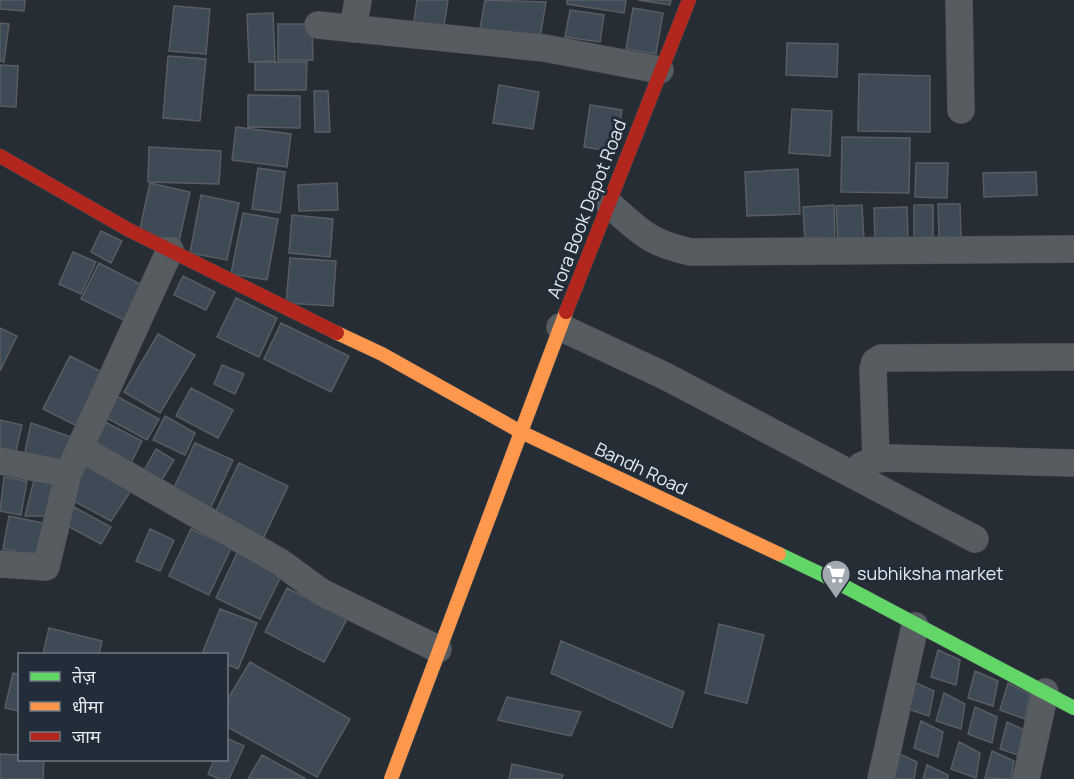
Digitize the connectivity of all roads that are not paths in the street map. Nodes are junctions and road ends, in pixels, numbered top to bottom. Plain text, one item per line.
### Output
1 (358, 0) edge
2 (688, 0) edge
3 (959, 0) edge
4 (318, 25) dead end
5 (353, 29) junction
6 (660, 70) junction
7 (961, 110) dead end
8 (0, 156) edge
9 (610, 205) junction
10 (1074, 249) edge
11 (170, 250) junction
12 (561, 327) junction
13 (1074, 357) edge
14 (521, 432) junction
15 (80, 448) junction
16 (876, 459) junction
17 (0, 461) edge
18 (1074, 463) edge
19 (68, 474) junction
20 (853, 476) junction
21 (975, 539) dead end
22 (0, 564) edge
23 (915, 626) junction
24 (438, 649) junction
25 (1045, 692) junction
26 (1074, 708) edge
27 (391, 779) edge
28 (881, 779) edge
29 (1026, 779) edge

1 - 5 street
2 - 6 street, Arora Book Depot Road
3 - 7 street
4 - 5 street
5 - 6 street
6 - 9 street, Arora Book Depot Road
8 - 11 street, Bandh Road
9 - 10 street
9 - 12 street, Arora Book Depot Road
11 - 14 street, Bandh Road
11 - 15 street
12 - 14 street, Arora Book Depot Road
12 - 20 street
13 - 16 street
14 - 23 street, Bandh Road
14 - 24 street
15 - 19 street
15 - 24 street
16 - 18 street
16 - 20 street
17 - 19 street
19 - 22 street
20 - 21 street
23 - 25 street, Bandh Road
23 - 28 street
24 - 27 street
25 - 26 street, Bandh Road
25 - 29 street

